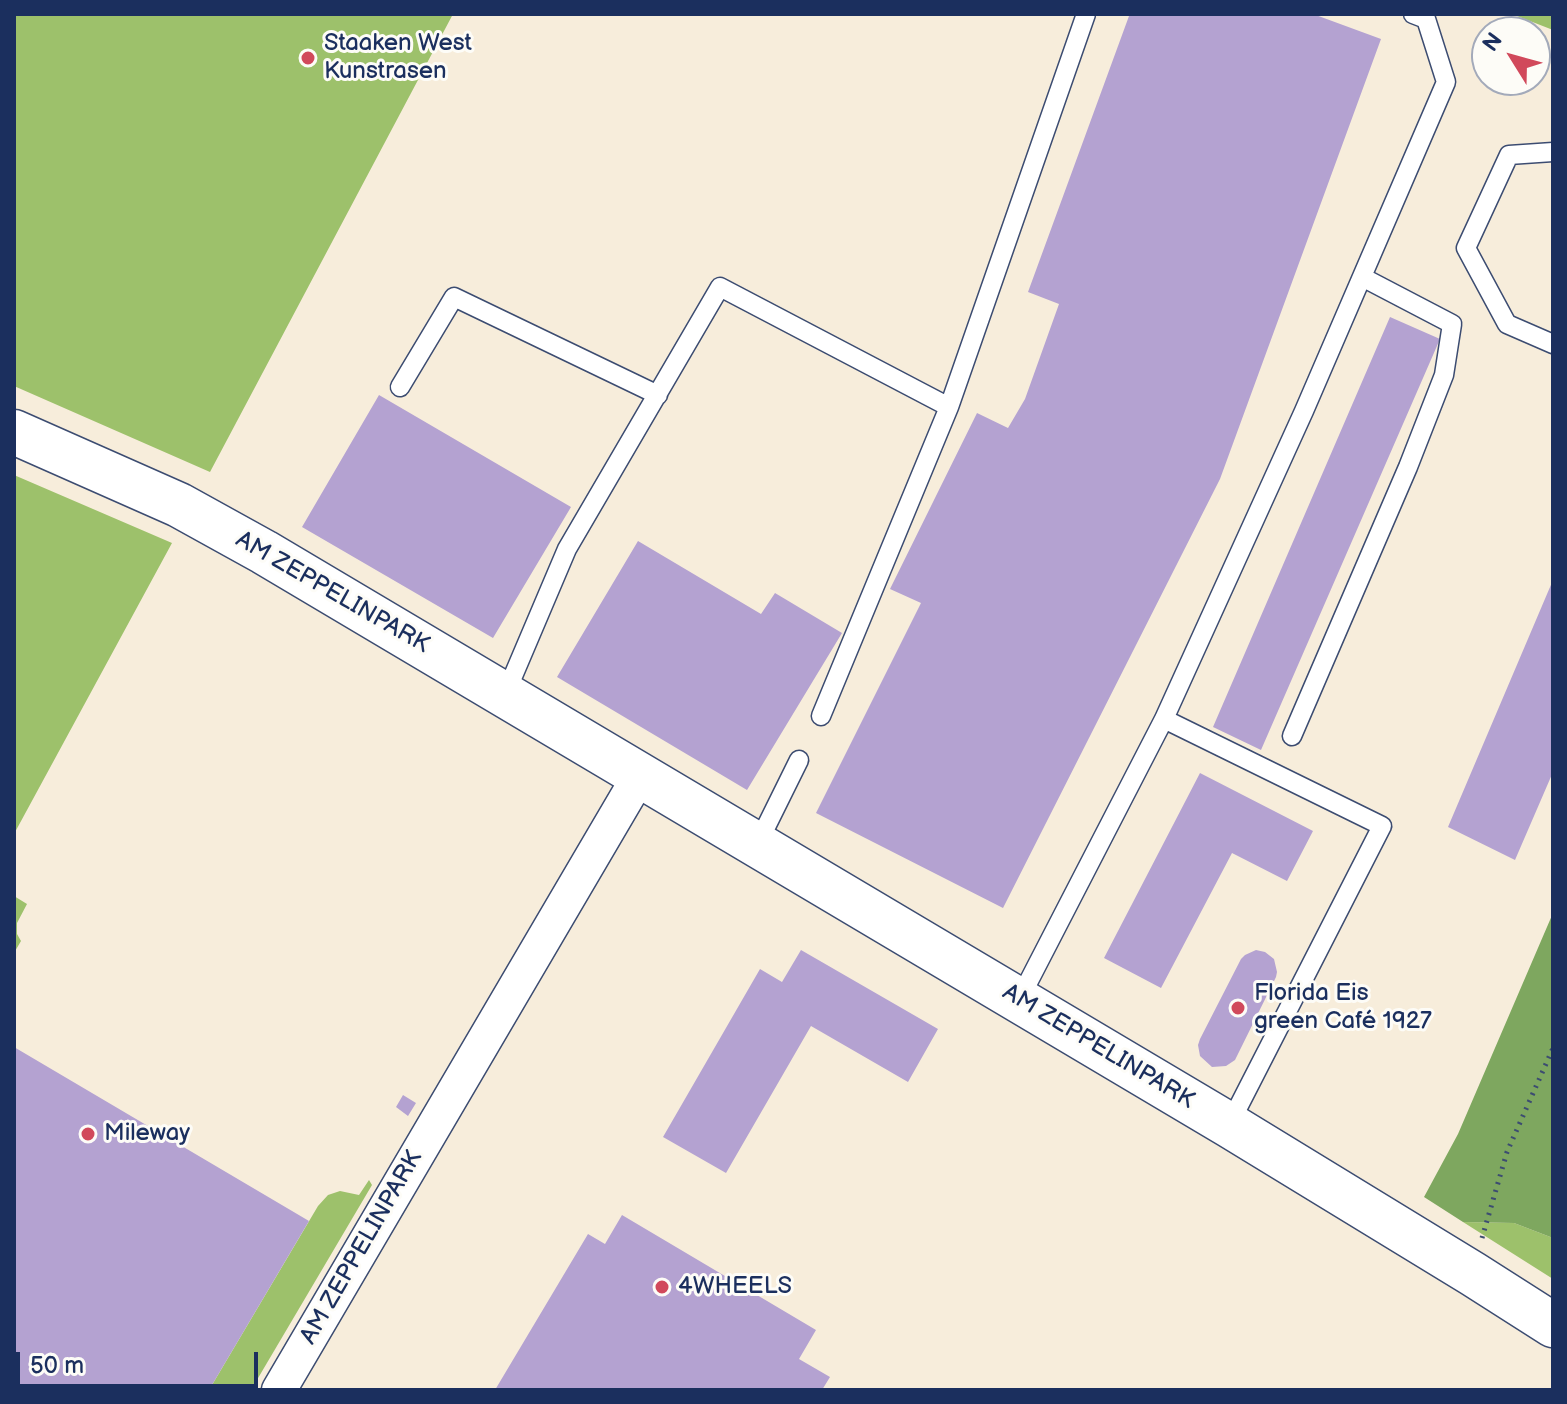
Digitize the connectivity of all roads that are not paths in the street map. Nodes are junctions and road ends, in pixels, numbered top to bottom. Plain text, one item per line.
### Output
1 (1086, 14) edge
2 (1413, 14) edge
3 (1553, 152) edge
4 (1362, 277) junction
5 (1553, 344) edge
6 (400, 387) dead end
7 (658, 395) junction
8 (949, 407) junction
9 (14, 432) edge
10 (505, 695) junction
11 (821, 716) dead end
12 (1164, 719) junction
13 (1292, 736) dead end
14 (799, 760) dead end
15 (640, 775) junction
16 (757, 845) junction
17 (1019, 1000) junction
18 (1229, 1125) junction
19 (1553, 1325) edge
20 (279, 1390) edge

1 - 8 lane
2 - 4 lane
3 - 5 lane
4 - 12 lane
4 - 13 lane
6 - 7 lane
7 - 8 lane
7 - 10 lane
8 - 11 lane
9 - 10 main road, AM ZEPPELINPARK
10 - 15 main road, AM ZEPPELINPARK
12 - 17 lane
12 - 18 lane
14 - 16 lane
15 - 16 main road, AM ZEPPELINPARK
15 - 20 street, AM ZEPPELINPARK
16 - 17 main road, AM ZEPPELINPARK
17 - 18 main road, AM ZEPPELINPARK
18 - 19 main road, AM ZEPPELINPARK

